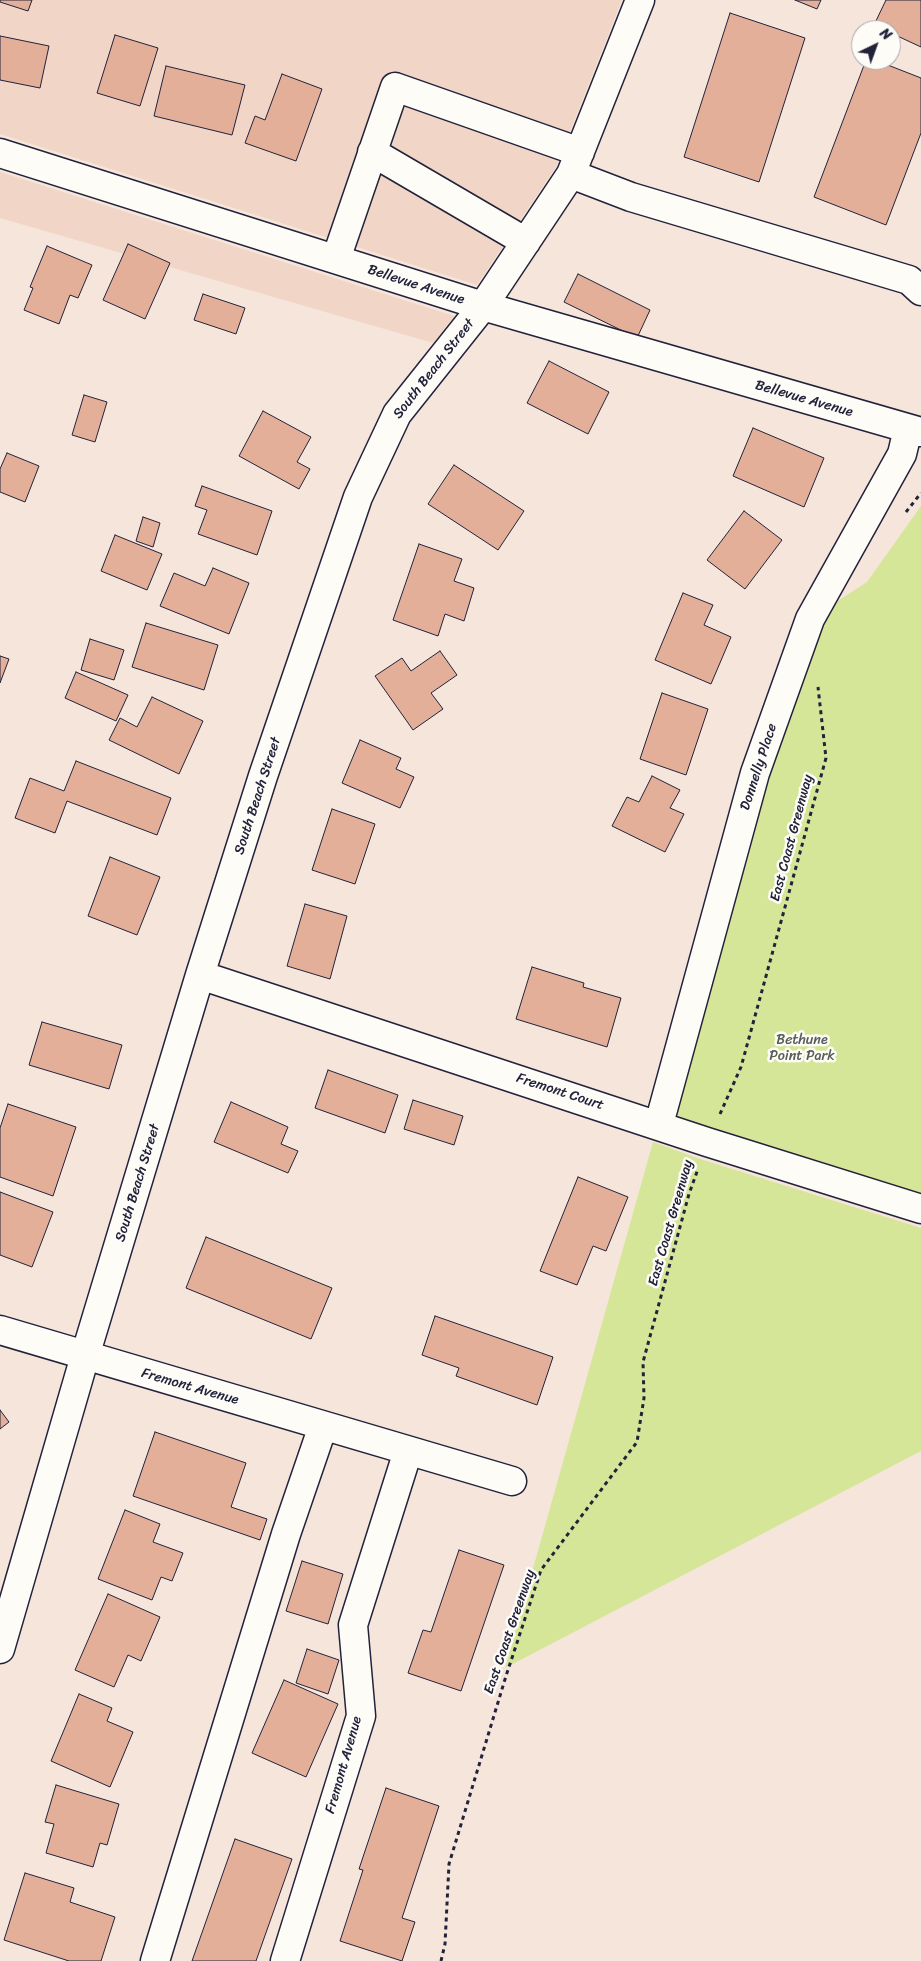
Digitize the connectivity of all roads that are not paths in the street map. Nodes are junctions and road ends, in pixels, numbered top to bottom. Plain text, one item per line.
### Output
1 (640, 0) edge
2 (372, 152) junction
3 (0, 153) edge
4 (576, 163) junction
5 (526, 242) junction
6 (336, 259) junction
7 (921, 291) edge
8 (483, 306) junction
9 (915, 431) edge
10 (200, 974) junction
11 (659, 1124) junction
12 (921, 1209) edge
13 (0, 1330) edge
14 (85, 1356) junction
15 (323, 1426) junction
16 (408, 1451) junction
17 (512, 1481) dead end
18 (0, 1649) edge
19 (155, 1961) edge
20 (285, 1961) edge

1 - 4 street, South Beach Street
2 - 4 street
2 - 5 street
2 - 6 street
3 - 6 street, Bellevue Avenue
4 - 5 street, South Beach Street
4 - 7 street
5 - 8 street, South Beach Street
6 - 8 street, Bellevue Avenue
8 - 9 street, Bellevue Avenue
8 - 10 street, South Beach Street
9 - 11 street, Donnelly Place
10 - 11 street, Fremont Court
10 - 14 street, South Beach Street
11 - 12 street, Fremont Court
13 - 14 street, Fremont Avenue
14 - 15 street, Fremont Avenue
14 - 18 street, South Beach Street
15 - 16 street, Fremont Avenue
15 - 19 street
16 - 17 street, Fremont Avenue
16 - 20 street, Fremont Avenue

